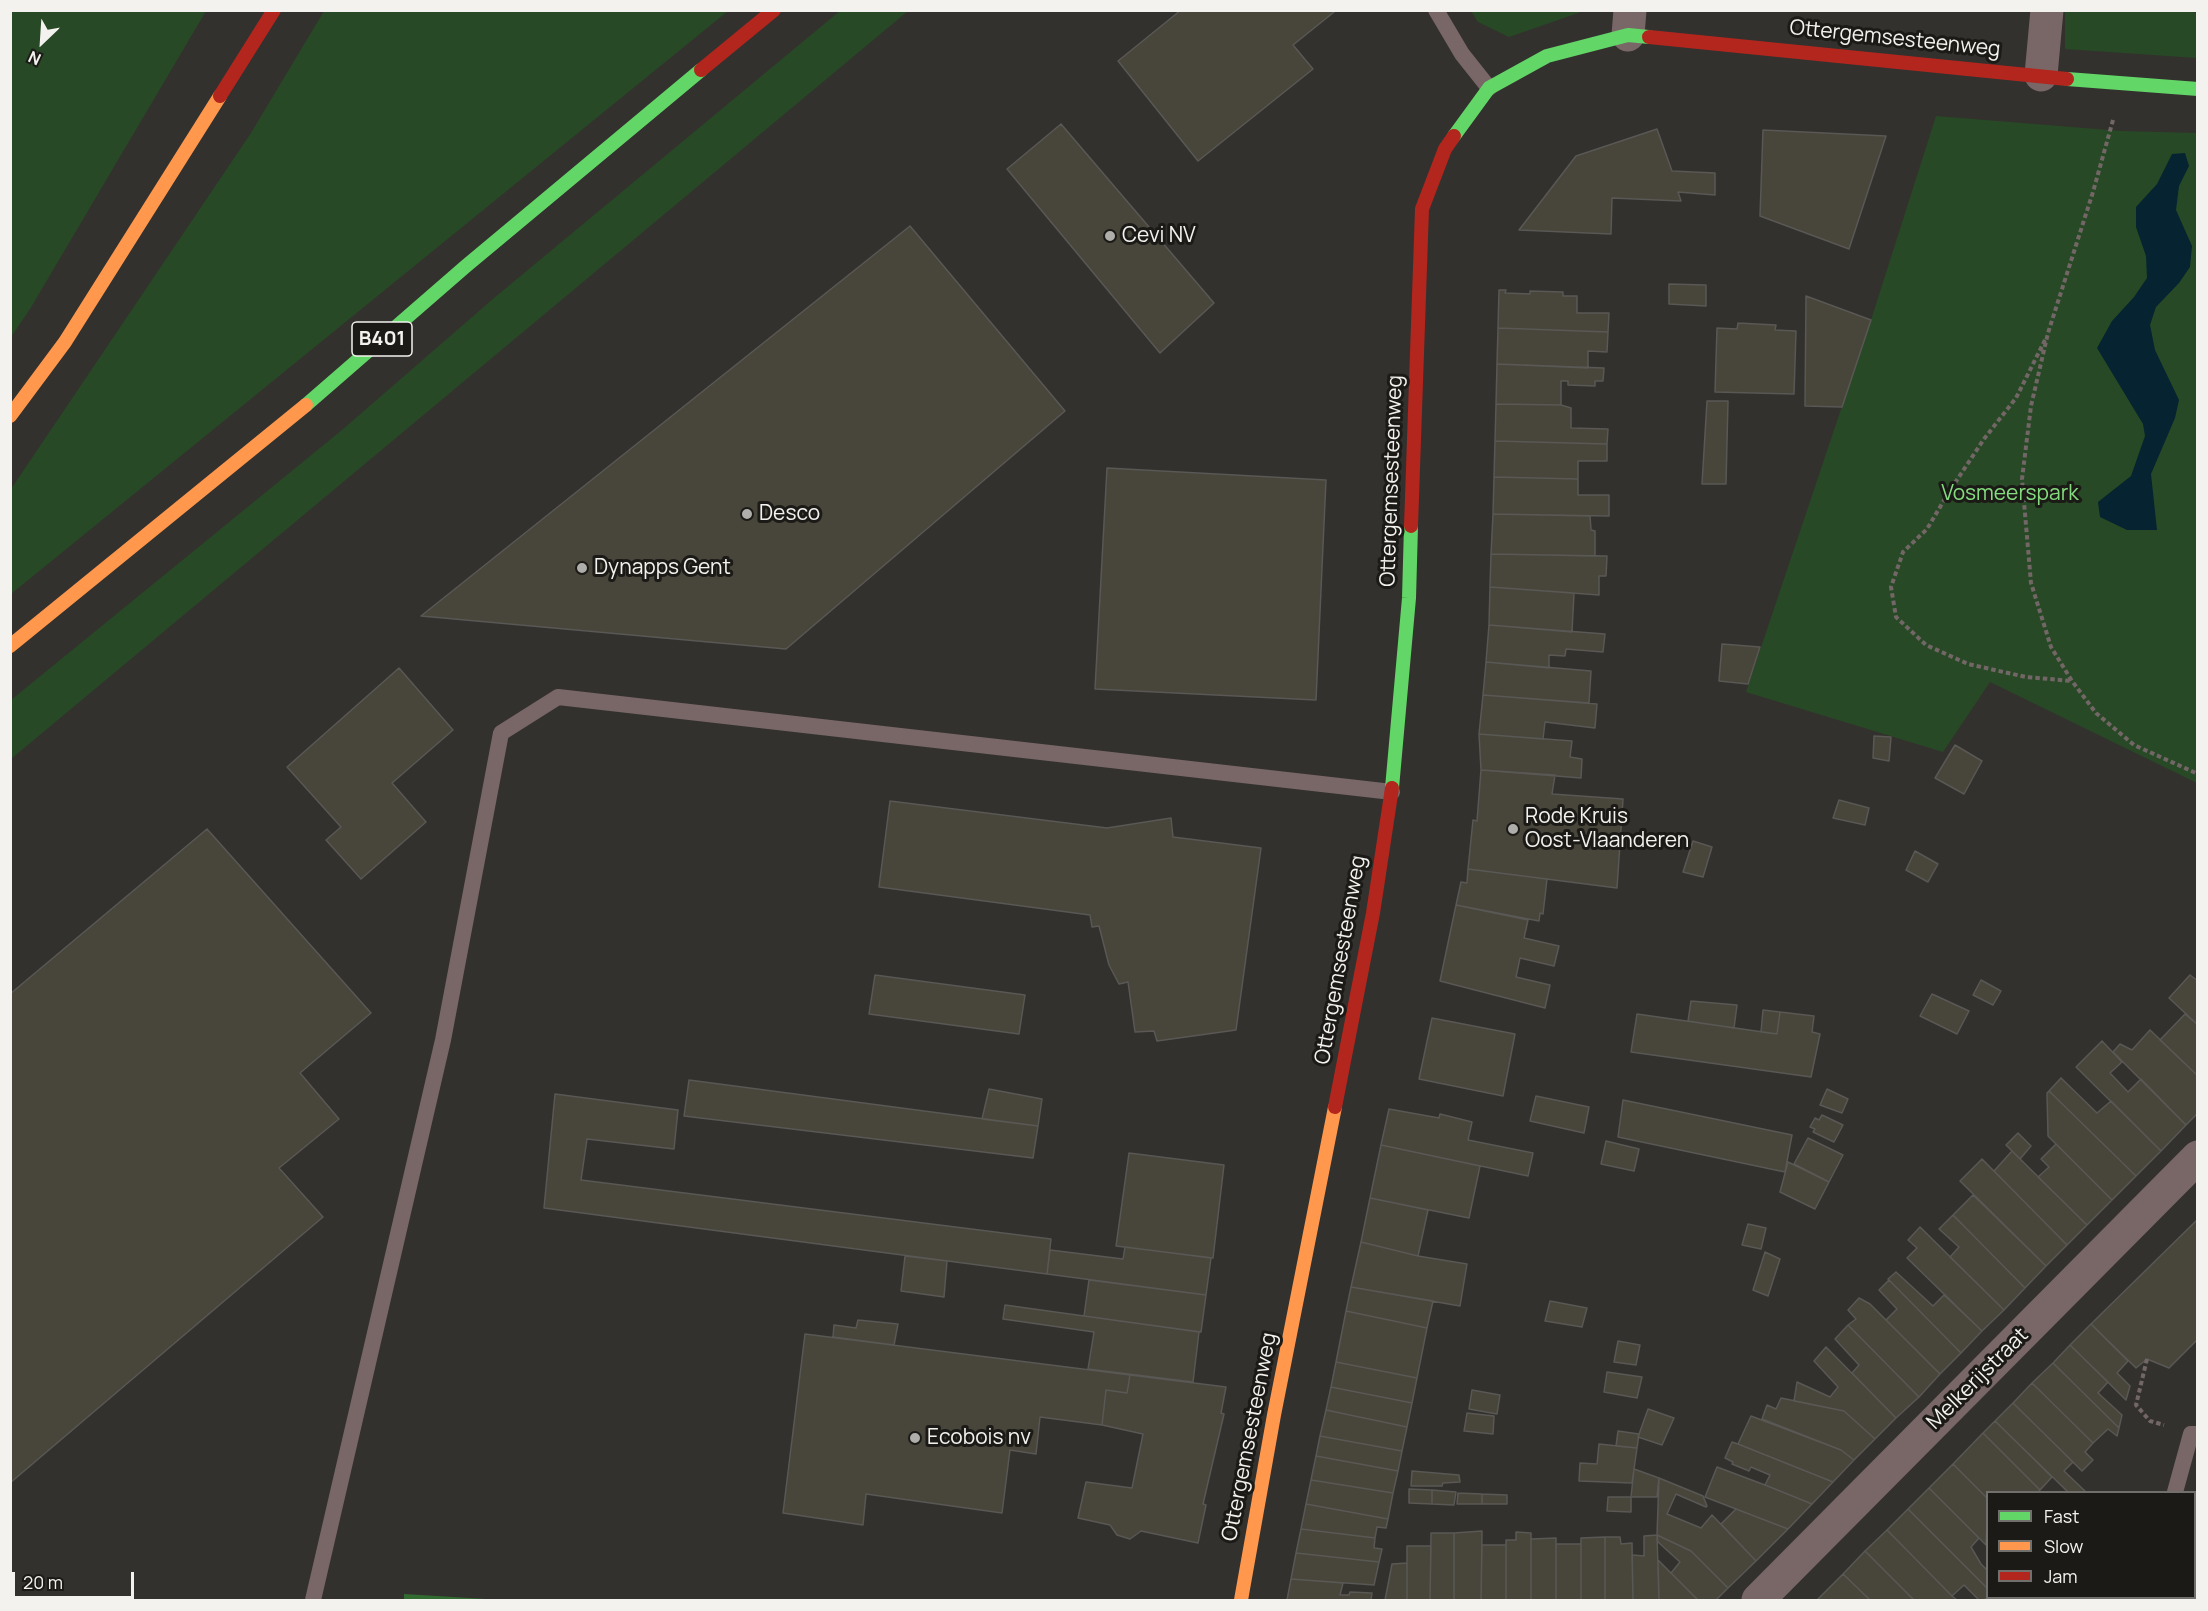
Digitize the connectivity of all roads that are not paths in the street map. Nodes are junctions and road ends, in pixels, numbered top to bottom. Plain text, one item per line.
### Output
1 (274, 10) edge
2 (774, 10) edge
3 (1436, 10) edge
4 (2047, 10) edge
5 (1629, 22) edge
6 (2041, 75) junction
7 (1489, 88) junction
8 (2198, 89) edge
9 (10, 416) edge
10 (10, 646) edge
11 (1392, 792) junction
12 (2198, 1157) edge
13 (2194, 1434) edge
14 (2175, 1491) edge
15 (313, 1600) edge
16 (1241, 1600) edge
17 (1758, 1600) edge

1 - 9 main road
2 - 10 main road, B401
3 - 7 lane
4 - 6 street
5 - 6 main road, Ottergemsesteenweg
5 - 7 main road, Ottergemsesteenweg
6 - 8 main road, Ottergemsesteenweg
7 - 11 main road, Ottergemsesteenweg
11 - 15 lane
11 - 16 main road, Ottergemsesteenweg
12 - 17 street, Melkerijstraat
13 - 14 lane

